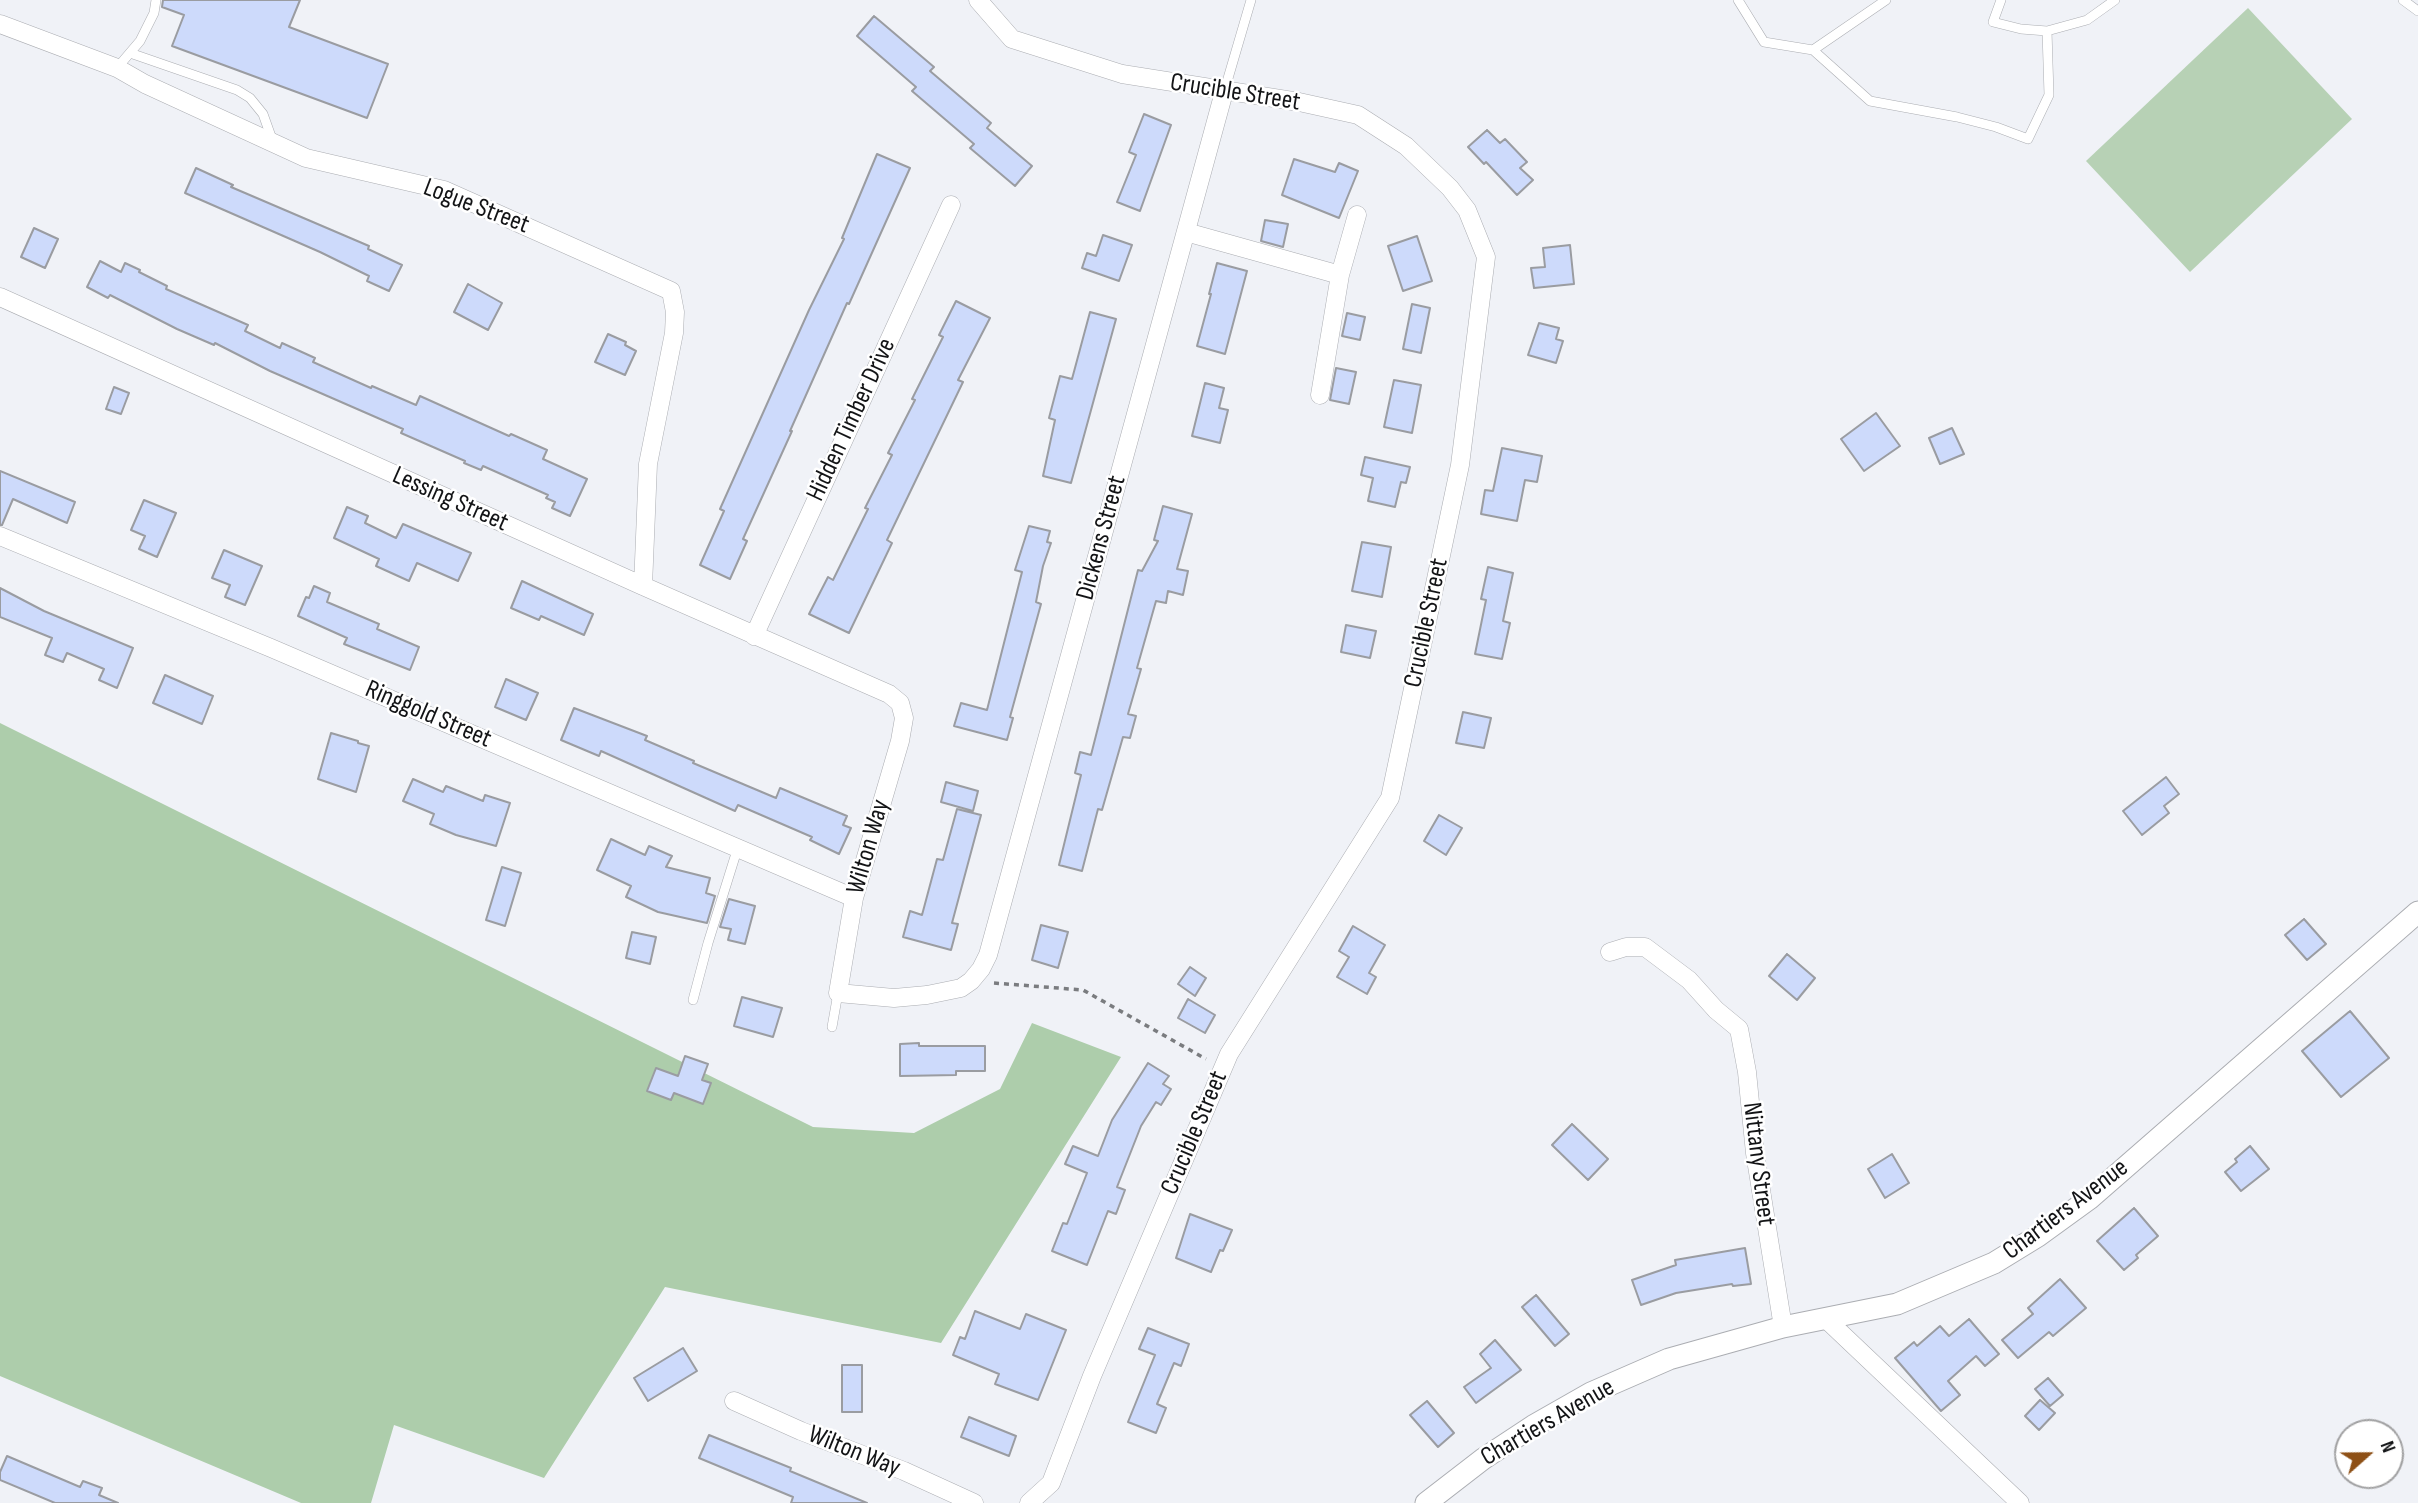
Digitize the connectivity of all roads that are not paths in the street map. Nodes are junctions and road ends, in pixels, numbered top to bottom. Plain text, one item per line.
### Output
1 (156, 0) edge
2 (978, 0) edge
3 (1251, 0) edge
4 (1738, 0) edge
5 (1886, 0) edge
6 (2001, 0) edge
7 (2115, 0) edge
8 (2403, 0) edge
9 (2418, 11) edge
10 (0, 24) edge
11 (2047, 31) junction
12 (1813, 50) junction
13 (130, 53) junction
14 (117, 68) junction
15 (1224, 92) junction
16 (273, 142) junction
17 (951, 205) dead end
18 (1357, 215) dead end
19 (1186, 232) junction
20 (1340, 275) junction
21 (0, 297) edge
22 (1320, 395) dead end
23 (0, 536) edge
24 (643, 586) junction
25 (754, 636) junction
26 (900, 703) joint
27 (738, 848) junction
28 (854, 898) junction
29 (2418, 912) edge
30 (1610, 952) dead end
31 (838, 993) junction
32 (693, 1000) dead end
33 (832, 1027) dead end
34 (1827, 1320) junction
35 (1783, 1327) junction
36 (734, 1401) dead end
37 (974, 1503) edge
38 (1029, 1503) edge
39 (1426, 1503) edge
40 (2020, 1503) edge

1 - 13 lane
2 - 15 street, Crucible Street
3 - 15 lane
4 - 12 lane
5 - 12 lane
6 - 11 lane
7 - 11 lane
8 - 9 lane
10 - 14 street, Logue Street
11 - 12 lane
13 - 14 lane
13 - 16 lane
14 - 16 street, Logue Street
15 - 19 street, Dickens Street
15 - 38 street, Crucible Street
16 - 24 street, Logue Street
17 - 25 street, Hidden Timber Drive
18 - 20 street
19 - 20 street
19 - 31 street, Dickens Street
20 - 22 street
21 - 24 street, Lessing Street
23 - 27 street, Ringgold Street
24 - 25 street, Lessing Street
25 - 26 street, Lessing Street
26 - 28 street, Wilton Way
27 - 28 street, Ringgold Street
27 - 32 lane
28 - 31 street, Wilton Way
29 - 34 street, Chartiers Avenue
30 - 35 street, Nittany Street
31 - 33 lane
34 - 35 street, Chartiers Avenue
34 - 40 street
35 - 39 street, Chartiers Avenue
36 - 37 street, Wilton Way

